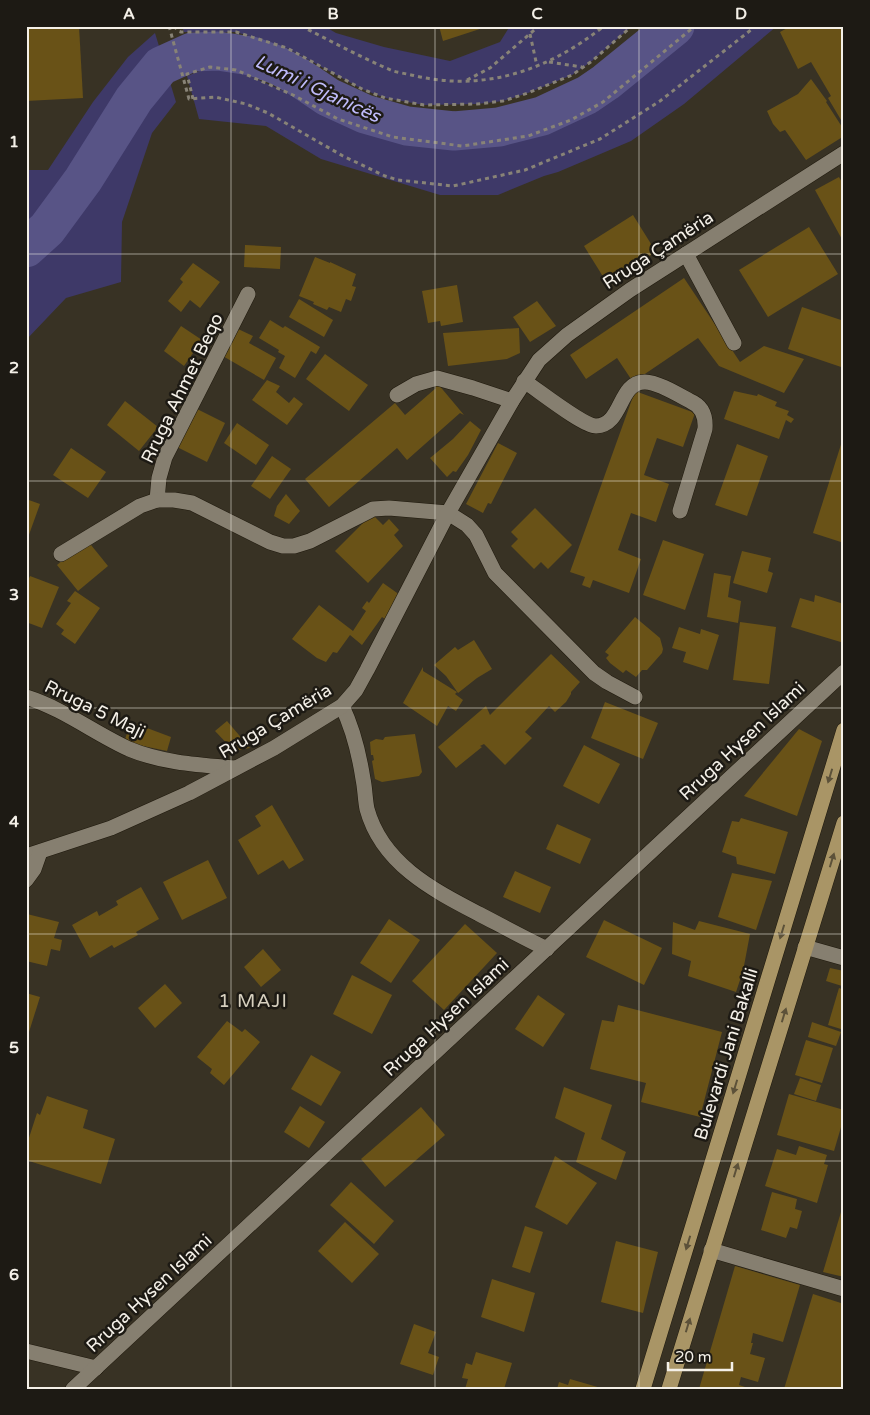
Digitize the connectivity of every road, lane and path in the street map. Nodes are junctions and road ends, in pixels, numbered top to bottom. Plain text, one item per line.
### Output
1 (169, 26) edge
2 (174, 26) edge
3 (300, 26) edge
4 (539, 26) edge
5 (604, 26) edge
6 (632, 26) edge
7 (694, 26) edge
8 (756, 26) edge
9 (530, 34) junction
10 (548, 62) junction
11 (537, 66) junction
12 (582, 67) junction
13 (466, 81) junction
14 (191, 99) junction
15 (844, 153) edge
16 (686, 254) junction
17 (248, 294) dead end
18 (734, 343) dead end
19 (524, 381) junction
20 (397, 395) dead end
21 (512, 401) junction
22 (157, 500) junction
23 (680, 511) dead end
24 (448, 513) junction
25 (61, 554) dead end
26 (844, 672) edge
27 (26, 697) edge
28 (635, 697) dead end
29 (342, 706) junction
30 (844, 730) edge
31 (235, 768) junction
32 (844, 823) edge
33 (33, 854) edge
34 (26, 880) edge
35 (805, 947) junction
36 (547, 949) junction
37 (844, 958) edge
38 (711, 1250) junction
39 (844, 1289) edge
40 (26, 1351) edge
41 (96, 1368) junction
42 (73, 1389) edge
43 (643, 1389) edge
44 (669, 1389) edge

1 - 14 path
2 - 12 path
3 - 13 path
4 - 9 path
5 - 10 path
6 - 12 path
7 - 14 path
8 - 14 path
9 - 11 path
9 - 13 path
10 - 11 path
10 - 12 path
11 - 13 path
15 - 16 street, Rruga Çamëria
16 - 18 street
16 - 19 street, Rruga Çamëria
17 - 22 street, Rruga Ahmet Beqo
19 - 21 street, Rruga Çamëria
19 - 23 street
20 - 21 street
21 - 24 street, Rruga Çamëria
22 - 24 street
22 - 25 street
24 - 28 street
24 - 29 street, Rruga Çamëria
26 - 36 street, Rruga Hysen Islami
27 - 31 street, Rruga 5 Maji
29 - 31 street, Rruga Çamëria
29 - 36 street
30 -> 43 main road, Bulevardi Jani Bakalli
31 - 33 street, Rruga Çamëria
35 -> 32 main road
33 - 34 street
35 - 37 street
38 -> 35 main road
36 - 41 street, Rruga Hysen Islami
38 - 39 street
44 -> 38 main road
40 - 41 street
41 - 42 street, Rruga Hysen Islami

